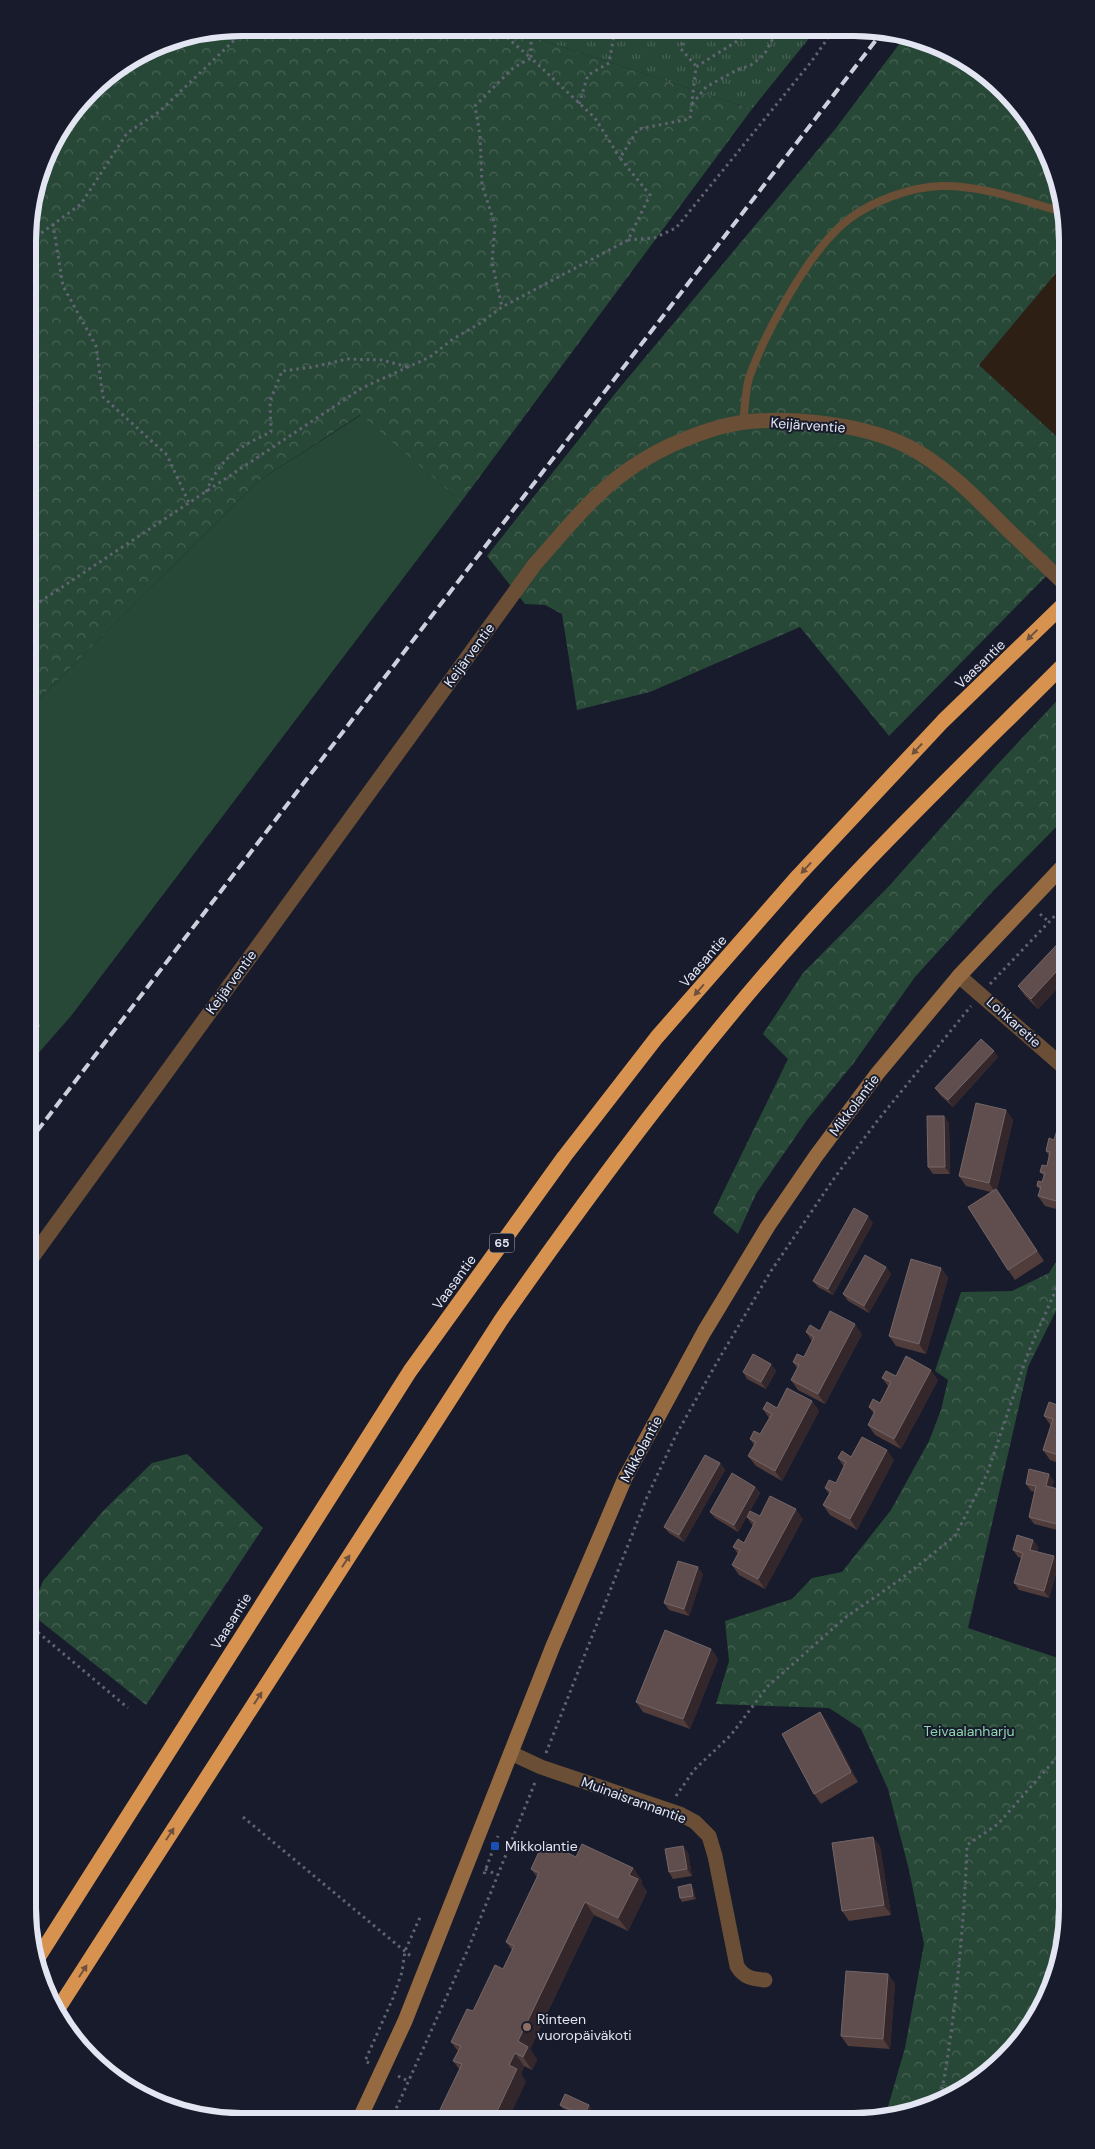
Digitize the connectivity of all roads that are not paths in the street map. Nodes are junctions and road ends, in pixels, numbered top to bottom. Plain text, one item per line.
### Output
1 (1056, 210) edge
2 (743, 423) junction
3 (1059, 578) edge
4 (1059, 609) edge
5 (1059, 669) edge
6 (1059, 870) edge
7 (959, 976) junction
8 (1059, 1063) edge
9 (36, 1252) edge
10 (511, 1753) junction
11 (41, 1953) edge
12 (765, 1980) dead end
13 (61, 2005) edge
14 (362, 2113) edge

1 - 2 lane
2 - 3 street, Keijärventie
2 - 9 street, Keijärventie
4 -> 11 highway, Vaasantie / 65
13 -> 5 highway
6 - 7 main road, Mikkolantie
7 - 8 street, Lohkaretie
7 - 10 main road, Mikkolantie
10 - 12 street, Muinaisrannantie
10 - 14 main road, Mikkolantie

